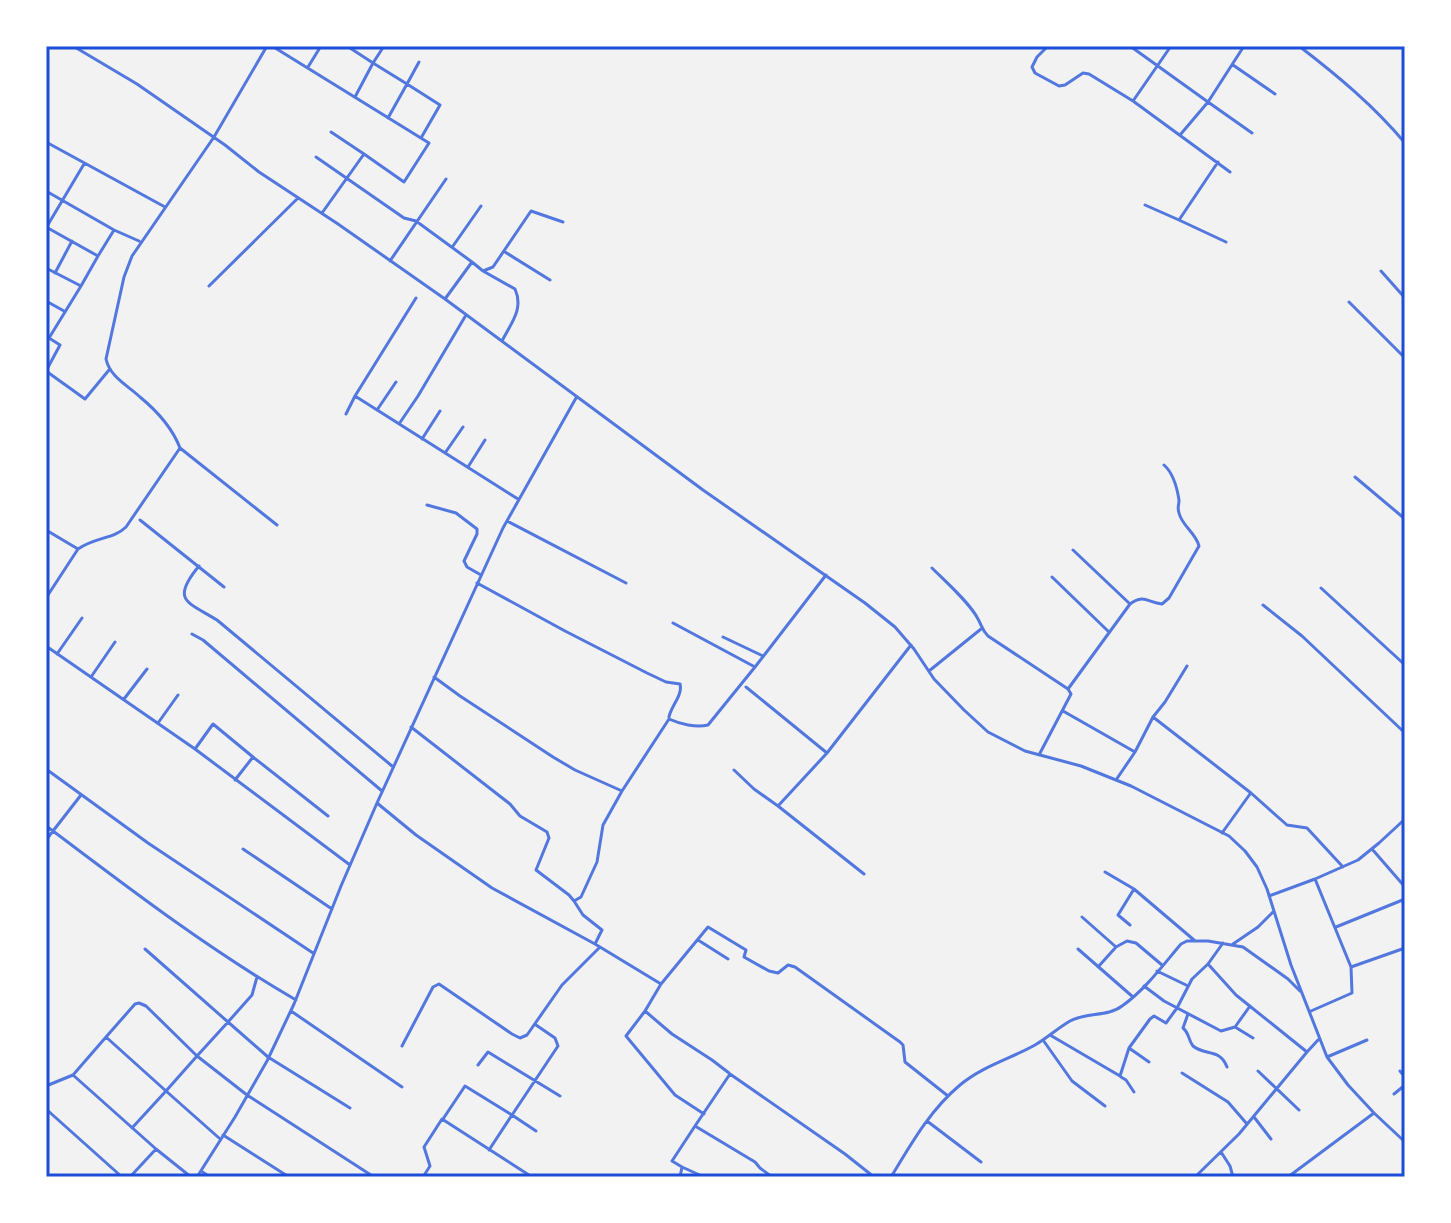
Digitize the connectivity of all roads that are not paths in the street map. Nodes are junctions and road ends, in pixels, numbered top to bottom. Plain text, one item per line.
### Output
1 (73, 46) edge
2 (270, 46) edge
3 (321, 46) edge
4 (347, 46) edge
5 (384, 46) edge
6 (1048, 46) edge
7 (1130, 46) edge
8 (1171, 46) edge
9 (1244, 46) edge
10 (1299, 46) edge
11 (419, 62) dead end
12 (373, 63) junction
13 (1233, 65) junction
14 (1158, 66) junction
15 (307, 68) junction
16 (407, 84) junction
17 (1275, 94) dead end
18 (355, 97) junction
19 (1133, 101) junction
20 (1208, 102) junction
21 (388, 118) junction
22 (331, 132) dead end
23 (1252, 133) dead end
24 (1180, 135) junction
25 (214, 137) junction
26 (421, 138) junction
27 (46, 142) edge
28 (1405, 143) edge
29 (364, 154) junction
30 (316, 157) dead end
31 (1218, 162) junction
32 (84, 164) junction
33 (1230, 172) dead end
34 (347, 179) junction
35 (446, 179) dead end
36 (46, 191) edge
37 (298, 198) junction
38 (63, 200) junction
39 (1145, 205) dead end
40 (481, 206) dead end
41 (165, 207) junction
42 (322, 213) junction
43 (1179, 220) junction
44 (416, 221) junction
45 (563, 222) dead end
46 (46, 227) edge
47 (114, 230) junction
48 (72, 241) junction
49 (141, 242) junction
50 (1226, 242) dead end
51 (453, 246) junction
52 (505, 252) junction
53 (98, 256) junction
54 (390, 261) junction
55 (472, 262) junction
56 (46, 268) edge
57 (483, 271) junction
58 (1381, 271) dead end
59 (55, 273) junction
60 (550, 280) dead end
61 (81, 286) junction
62 (209, 286) dead end
63 (416, 298) dead end
64 (1405, 298) edge
65 (445, 299) junction
66 (46, 301) edge
67 (1349, 302) dead end
68 (65, 312) junction
69 (466, 315) junction
70 (48, 337) edge
71 (502, 341) junction
72 (1405, 358) edge
73 (109, 370) junction
74 (396, 382) dead end
75 (355, 396) junction
76 (577, 396) junction
77 (377, 410) junction
78 (440, 411) dead end
79 (346, 414) dead end
80 (399, 424) junction
81 (463, 427) dead end
82 (422, 439) junction
83 (485, 440) dead end
84 (180, 448) junction
85 (445, 453) junction
86 (1164, 465) dead end
87 (468, 467) junction
88 (1355, 477) dead end
89 (518, 499) junction
90 (427, 505) dead end
91 (1405, 519) edge
92 (140, 520) dead end
93 (507, 521) junction
94 (277, 525) dead end
95 (46, 530) edge
96 (78, 549) junction
97 (1073, 550) dead end
98 (199, 566) junction
99 (932, 568) dead end
100 (481, 575) junction
101 (826, 575) junction
102 (1052, 577) dead end
103 (477, 583) junction
104 (626, 583) dead end
105 (224, 587) dead end
106 (1321, 588) dead end
107 (46, 598) edge
108 (1130, 604) junction
109 (1263, 605) dead end
110 (82, 618) dead end
111 (673, 623) dead end
112 (981, 629) junction
113 (1109, 632) junction
114 (192, 634) dead end
115 (723, 637) dead end
116 (115, 642) dead end
117 (911, 645) junction
118 (46, 646) edge
119 (57, 654) junction
120 (763, 656) junction
121 (1405, 665) edge
122 (1187, 666) dead end
123 (755, 667) junction
124 (147, 669) dead end
125 (929, 671) junction
126 (91, 677) junction
127 (434, 677) junction
128 (746, 687) dead end
129 (1068, 689) junction
130 (178, 695) dead end
131 (124, 699) junction
132 (1063, 711) junction
133 (1153, 717) junction
134 (669, 719) junction
135 (158, 723) junction
136 (411, 727) junction
137 (1405, 733) edge
138 (195, 749) junction
139 (1135, 752) junction
140 (827, 753) junction
141 (1039, 755) junction
142 (253, 757) junction
143 (393, 766) junction
144 (46, 769) edge
145 (734, 770) dead end
146 (235, 780) junction
147 (1116, 780) junction
148 (382, 791) junction
149 (622, 791) junction
150 (1251, 793) junction
151 (81, 795) junction
152 (377, 803) junction
153 (778, 806) junction
154 (328, 816) dead end
155 (1404, 821) edge
156 (46, 826) edge
157 (53, 831) junction
158 (1222, 833) junction
159 (46, 840) edge
160 (243, 849) dead end
161 (1372, 849) junction
162 (350, 865) junction
163 (1343, 867) junction
164 (1105, 872) dead end
165 (864, 874) dead end
166 (1315, 879) junction
167 (1405, 887) edge
168 (1134, 889) junction
169 (1269, 896) junction
170 (1405, 899) edge
171 (574, 901) junction
172 (332, 909) junction
173 (1273, 912) junction
174 (1082, 917) dead end
175 (1130, 925) dead end
176 (1336, 927) junction
177 (698, 940) junction
178 (1194, 940) junction
179 (1223, 943) junction
180 (595, 944) junction
181 (1233, 944) junction
182 (601, 947) junction
183 (1116, 947) junction
184 (1405, 948) edge
185 (145, 949) dead end
186 (1078, 949) dead end
187 (314, 954) junction
188 (728, 959) dead end
189 (1208, 964) junction
190 (1162, 965) junction
191 (1098, 967) junction
192 (1351, 967) junction
193 (1157, 971) junction
194 (257, 977) junction
195 (661, 984) junction
196 (1144, 986) junction
197 (1187, 986) junction
198 (1302, 994) junction
199 (1133, 997) junction
200 (296, 1000) junction
201 (1250, 1006) junction
202 (1177, 1008) junction
203 (291, 1011) junction
204 (645, 1011) junction
205 (1309, 1012) junction
206 (1188, 1014) junction
207 (228, 1022) junction
208 (536, 1024) junction
209 (1235, 1027) junction
210 (1050, 1035) junction
211 (106, 1037) junction
212 (1253, 1038) dead end
213 (1319, 1039) junction
214 (1043, 1040) junction
215 (1367, 1040) dead end
216 (402, 1046) dead end
217 (1129, 1048) junction
218 (1307, 1052) junction
219 (197, 1056) junction
220 (268, 1057) junction
221 (1327, 1057) junction
222 (1149, 1062) dead end
223 (478, 1065) dead end
224 (1227, 1067) dead end
225 (1258, 1071) dead end
226 (1400, 1071) dead end
227 (1182, 1073) dead end
228 (730, 1074) junction
229 (73, 1075) junction
230 (1120, 1076) junction
231 (1405, 1077) edge
232 (535, 1081) junction
233 (1405, 1085) edge
234 (46, 1086) edge
235 (402, 1087) dead end
236 (1277, 1087) junction
237 (166, 1091) junction
238 (1134, 1092) dead end
239 (1394, 1094) dead end
240 (247, 1095) junction
241 (560, 1096) dead end
242 (948, 1096) junction
243 (1105, 1106) dead end
244 (350, 1108) dead end
245 (46, 1109) edge
246 (1299, 1110) dead end
247 (1374, 1113) junction
248 (704, 1114) junction
249 (512, 1115) junction
250 (1253, 1116) junction
251 (442, 1119) junction
252 (927, 1121) junction
253 (1247, 1124) junction
254 (695, 1126) junction
255 (132, 1128) junction
256 (536, 1131) dead end
257 (222, 1137) junction
258 (1271, 1139) dead end
259 (1404, 1139) edge
260 (156, 1149) junction
261 (489, 1150) junction
262 (1221, 1152) junction
263 (981, 1162) dead end
264 (682, 1167) junction
265 (201, 1171) junction
266 (122, 1177) edge
267 (130, 1177) edge
268 (191, 1177) edge
269 (197, 1177) edge
270 (210, 1177) edge
271 (289, 1177) edge
272 (374, 1177) edge
273 (423, 1177) edge
274 (532, 1177) edge
275 (680, 1177) edge
276 (704, 1177) edge
277 (772, 1177) edge
278 (874, 1177) edge
279 (891, 1177) edge
280 (1195, 1177) edge
281 (1233, 1177) edge
282 (1288, 1177) edge

1 - 25 street
2 - 15 street
2 - 25 street
3 - 15 street
4 - 12 street
5 - 12 street
6 - 19 street
7 - 14 street
8 - 14 street
9 - 13 street
10 - 28 street
11 - 16 street
12 - 16 street
12 - 18 street
13 - 17 street
13 - 20 street
14 - 19 street
14 - 20 street
15 - 18 street
16 - 21 street
16 - 26 street
18 - 21 street
19 - 24 street
20 - 23 street
20 - 24 street
21 - 26 street
22 - 29 street
24 - 31 street
25 - 37 street
25 - 41 street
26 - 29 street
27 - 32 street
29 - 34 street
30 - 34 street
31 - 33 street
31 - 43 street
32 - 38 street
32 - 41 street
34 - 42 street
34 - 44 street
35 - 44 street
36 - 38 street
37 - 42 street
37 - 62 street
38 - 46 street
38 - 47 street
39 - 43 street
40 - 51 street
41 - 49 street
42 - 54 street
43 - 50 street
44 - 51 street
44 - 54 street
45 - 52 street
46 - 48 street
47 - 49 street
47 - 53 street
48 - 53 street
48 - 59 street
49 - 73 street
51 - 55 street
52 - 57 street
52 - 60 street
53 - 61 street
54 - 65 street
55 - 57 street
55 - 65 street
56 - 59 street
57 - 71 street
58 - 64 street
59 - 61 street
61 - 68 street
63 - 75 street
65 - 69 street
66 - 68 street
67 - 72 street
68 - 70 street
69 - 71 street
69 - 80 street
70 - 73 street
71 - 76 street
73 - 84 street
74 - 77 street
75 - 77 street
75 - 79 street
76 - 89 street
76 - 101 street
77 - 80 street
78 - 82 street
80 - 82 street
81 - 85 street
82 - 85 street
83 - 87 street
84 - 94 street
84 - 96 street
85 - 87 street
86 - 108 street
87 - 89 street
88 - 91 street
89 - 93 street
90 - 100 street
92 - 98 street
93 - 100 street
93 - 104 street
95 - 96 street
96 - 107 street
97 - 108 street
98 - 105 street
98 - 143 street
99 - 112 street
100 - 103 street
101 - 117 street
101 - 120 street
102 - 113 street
103 - 127 street
103 - 134 street
106 - 121 street
108 - 113 street
109 - 137 street
110 - 119 street
111 - 123 street
112 - 125 street
112 - 129 street
113 - 129 street
114 - 148 street
115 - 120 street
116 - 126 street
117 - 125 street
117 - 140 street
118 - 119 street
119 - 126 street
120 - 123 street
122 - 133 street
123 - 134 street
124 - 131 street
125 - 141 street
126 - 131 street
127 - 136 street
127 - 149 street
128 - 140 street
129 - 132 street
130 - 135 street
131 - 135 street
132 - 139 street
132 - 141 street
133 - 139 street
133 - 150 street
134 - 149 street
135 - 138 street
136 - 143 street
136 - 171 street
138 - 142 street
138 - 146 street
139 - 147 street
140 - 153 street
141 - 147 street
142 - 146 street
142 - 154 street
143 - 148 street
144 - 151 street
145 - 153 street
146 - 162 street
147 - 158 street
148 - 152 street
149 - 171 street
150 - 158 street
150 - 163 street
151 - 157 street
151 - 187 street
152 - 162 street
152 - 180 street
153 - 165 street
155 - 161 street
156 - 157 street
157 - 159 street
157 - 194 street
158 - 169 street
160 - 172 street
161 - 163 street
161 - 167 street
162 - 172 street
163 - 166 street
164 - 168 street
166 - 169 street
166 - 176 street
168 - 175 street
168 - 178 street
169 - 173 street
170 - 176 street
171 - 180 street
172 - 187 street
173 - 181 street
173 - 198 street
174 - 183 street
176 - 192 street
177 - 188 street
177 - 195 street
177 - 242 street
178 - 179 street
178 - 190 street
179 - 181 street
179 - 189 street
180 - 182 street
181 - 198 street
182 - 195 street
182 - 208 street
183 - 190 street
183 - 191 street
184 - 192 street
185 - 207 street
186 - 191 street
187 - 200 street
189 - 197 street
189 - 201 street
190 - 193 street
191 - 199 street
192 - 205 street
193 - 196 street
193 - 197 street
194 - 200 street
194 - 207 street
195 - 204 street
196 - 199 street
196 - 202 street
197 - 202 street
198 - 205 street
199 - 210 street
200 - 203 street
201 - 209 street
201 - 218 street
202 - 206 street
202 - 217 street
203 - 220 street
203 - 235 street
204 - 228 street
204 - 248 street
205 - 213 street
206 - 209 street
206 - 224 street
207 - 219 street
207 - 220 street
208 - 216 street
208 - 232 street
209 - 212 street
210 - 214 street
210 - 230 street
211 - 219 street
211 - 229 street
211 - 237 street
213 - 218 street
213 - 221 street
214 - 242 street
214 - 243 street
215 - 221 street
217 - 222 street
217 - 230 street
218 - 236 street
219 - 237 street
219 - 240 street
220 - 240 street
220 - 244 street
221 - 247 street
223 - 232 street
225 - 236 street
226 - 231 street
227 - 253 street
228 - 248 street
228 - 278 street
229 - 234 street
229 - 255 street
230 - 238 street
232 - 241 street
232 - 249 street
233 - 239 street
236 - 246 street
236 - 250 street
237 - 255 street
237 - 257 street
240 - 257 street
240 - 272 street
242 - 252 street
245 - 266 street
247 - 259 street
247 - 282 street
248 - 254 street
249 - 251 street
249 - 256 street
249 - 261 street
250 - 253 street
250 - 258 street
251 - 261 street
251 - 273 street
252 - 263 street
252 - 279 street
253 - 262 street
254 - 264 street
254 - 277 street
255 - 260 street
257 - 265 street
257 - 271 street
260 - 267 street
260 - 268 street
261 - 274 street
262 - 280 street
262 - 281 street
264 - 275 street
264 - 276 street
265 - 269 street
265 - 270 street

